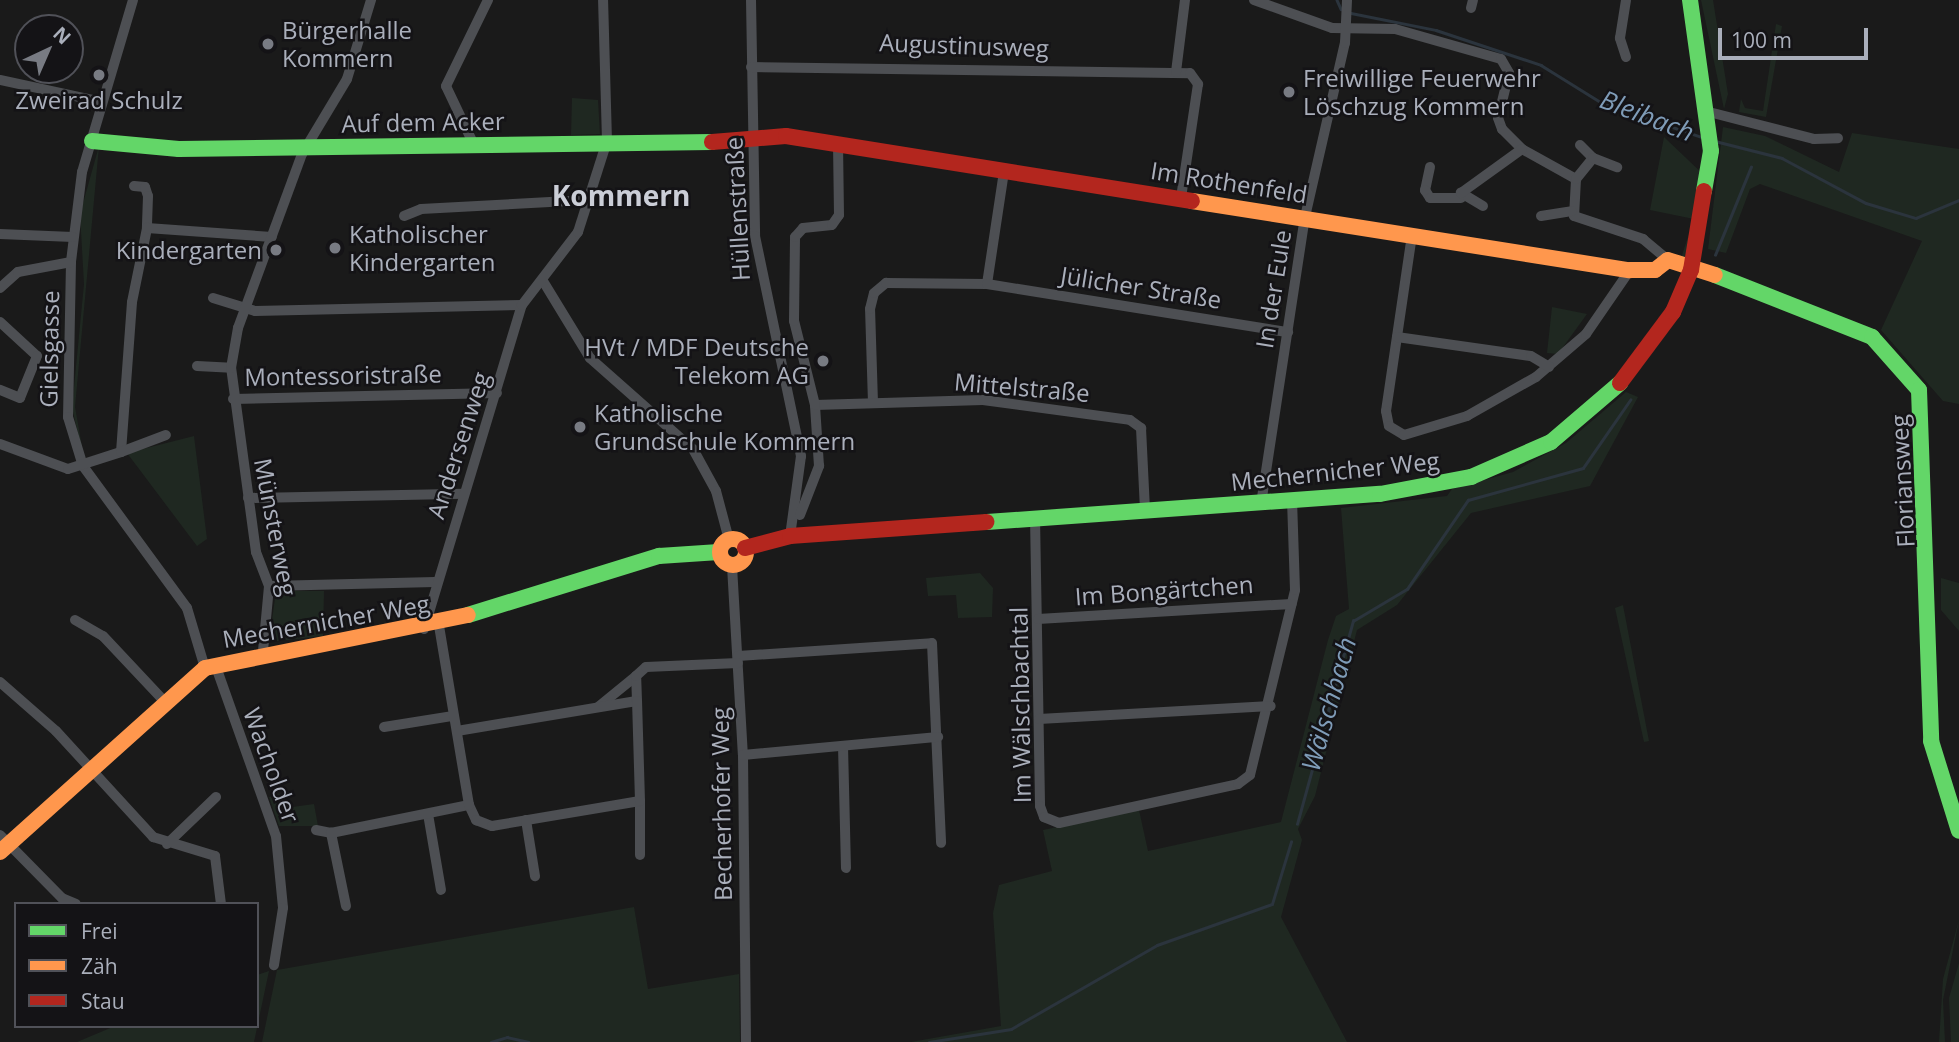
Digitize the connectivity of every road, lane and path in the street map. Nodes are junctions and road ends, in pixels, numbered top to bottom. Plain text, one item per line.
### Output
1 (133, 0) edge
2 (370, 0) edge
3 (488, 0) edge
4 (603, 0) edge
5 (751, 0) edge
6 (1185, 0) edge
7 (1254, 0) edge
8 (1626, 0) edge
9 (1690, 0) edge
10 (1347, 2) edge
11 (1347, 23) junction
12 (1626, 58) dead end
13 (751, 67) junction
14 (1176, 72) junction
15 (0, 80) edge
16 (102, 102) junction
17 (1709, 119) junction
18 (754, 138) junction
19 (1838, 138) dead end
20 (92, 141) junction
21 (607, 141) junction
22 (838, 144) junction
23 (474, 145) junction
24 (1580, 145) dead end
25 (306, 146) junction
26 (1522, 149) junction
27 (1593, 158) junction
28 (1430, 167) dead end
29 (1617, 167) dead end
30 (1004, 172) junction
31 (1576, 179) junction
32 (134, 186) dead end
33 (1181, 198) junction
34 (1461, 198) junction
35 (587, 200) junction
36 (1483, 206) dead end
37 (1572, 211) junction
38 (1541, 215) dead end
39 (404, 216) dead end
40 (1305, 217) junction
41 (147, 228) junction
42 (0, 234) edge
43 (1412, 235) junction
44 (74, 237) junction
45 (272, 237) junction
46 (1668, 260) junction
47 (71, 262) junction
48 (1692, 266) junction
49 (1630, 270) junction
50 (543, 281) junction
51 (987, 284) junction
52 (0, 288) edge
53 (213, 298) dead end
54 (522, 305) junction
55 (245, 309) junction
56 (0, 322) edge
57 (1288, 332) junction
58 (1397, 337) junction
59 (197, 366) dead end
60 (1549, 367) junction
61 (231, 368) junction
62 (0, 390) edge
63 (497, 393) junction
64 (233, 398) junction
65 (873, 403) junction
66 (815, 405) junction
67 (166, 435) dead end
68 (0, 444) edge
69 (121, 452) junction
70 (83, 466) junction
71 (464, 494) junction
72 (248, 498) junction
73 (1292, 501) junction
74 (1261, 504) junction
75 (1145, 509) junction
76 (1035, 517) junction
77 (794, 528) junction
78 (724, 546) junction
79 (745, 548) junction
80 (732, 566) junction
81 (435, 582) junction
82 (269, 586) junction
83 (1293, 604) junction
84 (1038, 619) junction
85 (75, 620) dead end
86 (432, 627) junction
87 (263, 651) junction
88 (738, 660) junction
89 (210, 666) junction
90 (636, 676) junction
91 (0, 682) edge
92 (164, 701) junction
93 (637, 701) junction
94 (1271, 706) junction
95 (596, 708) junction
96 (453, 716) junction
97 (1039, 719) junction
98 (384, 727) dead end
99 (457, 731) junction
100 (938, 737) junction
101 (843, 746) junction
102 (743, 755) junction
103 (90, 769) junction
104 (216, 797) dead end
105 (640, 801) junction
106 (469, 805) junction
107 (428, 814) junction
108 (526, 820) junction
109 (316, 831) dead end
110 (1959, 831) edge
111 (331, 833) junction
112 (3, 843) edge
113 (941, 843) dead end
114 (167, 844) junction
115 (640, 855) dead end
116 (846, 868) dead end
117 (536, 876) dead end
118 (440, 890) dead end
119 (71, 902) edge
120 (221, 902) edge
121 (346, 906) dead end
122 (274, 965) dead end
123 (747, 1042) edge

1 - 16 street, Gielsgasse
2 - 25 street, Münsterweg
3 - 23 street
4 - 21 street
5 - 13 street, Hüllenstraße
6 - 14 street
7 - 11 street
8 - 12 street
9 - 17 street, Mechernicher Weg
10 - 11 street, In der Eule
11 - 26 street
11 - 40 street, In der Eule
13 - 14 street, Augustinusweg
13 - 18 street, Hüllenstraße
14 - 33 street
15 - 16 street
16 - 20 street, Gielsgasse
17 - 19 street
17 - 48 street, Mechernicher Weg
18 - 21 street, Auf dem Acker
18 - 22 street, Im Rothenfeld
18 - 77 street, Hüllenstraße
20 - 25 street, Auf dem Acker
20 - 44 street, Gielsgasse
21 - 23 street, Auf dem Acker
21 - 35 street
22 - 30 street, Im Rothenfeld
22 - 66 street
23 - 25 street, Auf dem Acker
24 - 27 street
25 - 45 street, Münsterweg
26 - 31 street
26 - 34 street
27 - 29 street
27 - 31 street
28 - 34 street
30 - 33 street, Im Rothenfeld
30 - 51 street
31 - 37 street
32 - 41 street
33 - 40 street, Im Rothenfeld
34 - 36 street
35 - 39 street
35 - 50 street
37 - 38 street
37 - 46 street
40 - 43 street, Im Rothenfeld
40 - 57 street, In der Eule
41 - 45 street
41 - 69 street
42 - 44 street
43 - 49 street, Im Rothenfeld
43 - 58 street
44 - 47 street, Gielsgasse
45 - 55 street, Münsterweg
46 - 48 street
46 - 49 street, Im Rothenfeld
47 - 52 street
47 - 70 street, Gielsgasse
48 - 73 street, Mechernicher Weg
48 - 110 street, Floriansweg
49 - 60 street
50 - 54 street, Andersenweg
50 - 78 street
51 - 57 street, Jülicher Straße
51 - 65 street, Jülicher Straße
53 - 55 street
54 - 55 street
54 - 63 street, Andersenweg
55 - 61 street, Münsterweg
56 - 62 street
57 - 74 street, In der Eule
58 - 60 street
58 - 60 street
59 - 61 street
61 - 64 street, Münsterweg
63 - 64 street, Montessoristraße
63 - 71 street, Andersenweg
64 - 72 street, Münsterweg
65 - 66 street, Mittelstraße
65 - 75 street, Mittelstraße
66 - 77 street
67 - 69 street
68 - 70 street
69 - 70 street
70 - 89 street, Gielsgasse
71 - 72 street
71 - 81 street, Andersenweg
72 - 82 street, Münsterweg
73 - 74 street, Mechernicher Weg
73 - 83 street, Im Wälschbachtal
74 - 75 street, Mechernicher Weg
75 - 76 street, Mechernicher Weg
76 - 77 street, Mechernicher Weg
76 - 84 street, Im Wälschbachtal
77 - 79 street, Mechernicher Weg
78 - 79 street
78 - 80 street
78 - 86 street, Mechernicher Weg
79 - 80 street
80 - 88 street, Becherhofer Weg
81 - 82 street
81 - 86 street, Andersenweg
82 - 87 street, Münsterweg
83 - 84 street, Im Bongärtchen
83 - 94 street, Im Wälschbachtal
84 - 97 street, Im Wälschbachtal
85 - 92 street
86 - 87 street, Mechernicher Weg
86 - 96 street
87 - 89 street, Mechernicher Weg
88 - 90 street
88 - 100 street
88 - 102 street, Becherhofer Weg
89 - 92 street, Mechernicher Weg
89 - 122 street, Wacholder
90 - 93 street
90 - 95 street
91 - 103 street
92 - 103 street, Mechernicher Weg
93 - 95 street
93 - 105 street
94 - 97 street
94 - 97 street, Im Wälschbachtal
95 - 99 street
96 - 98 street
96 - 99 street
99 - 106 street
100 - 101 street
100 - 113 street
101 - 102 street
101 - 116 street
102 - 123 street, Becherhofer Weg
103 - 112 street, Mechernicher Weg
103 - 114 street
104 - 114 street
105 - 108 street
105 - 115 street
106 - 107 street
106 - 108 street
107 - 111 street
107 - 118 street
108 - 117 street
109 - 111 street
111 - 121 street
112 - 119 street
114 - 120 street

